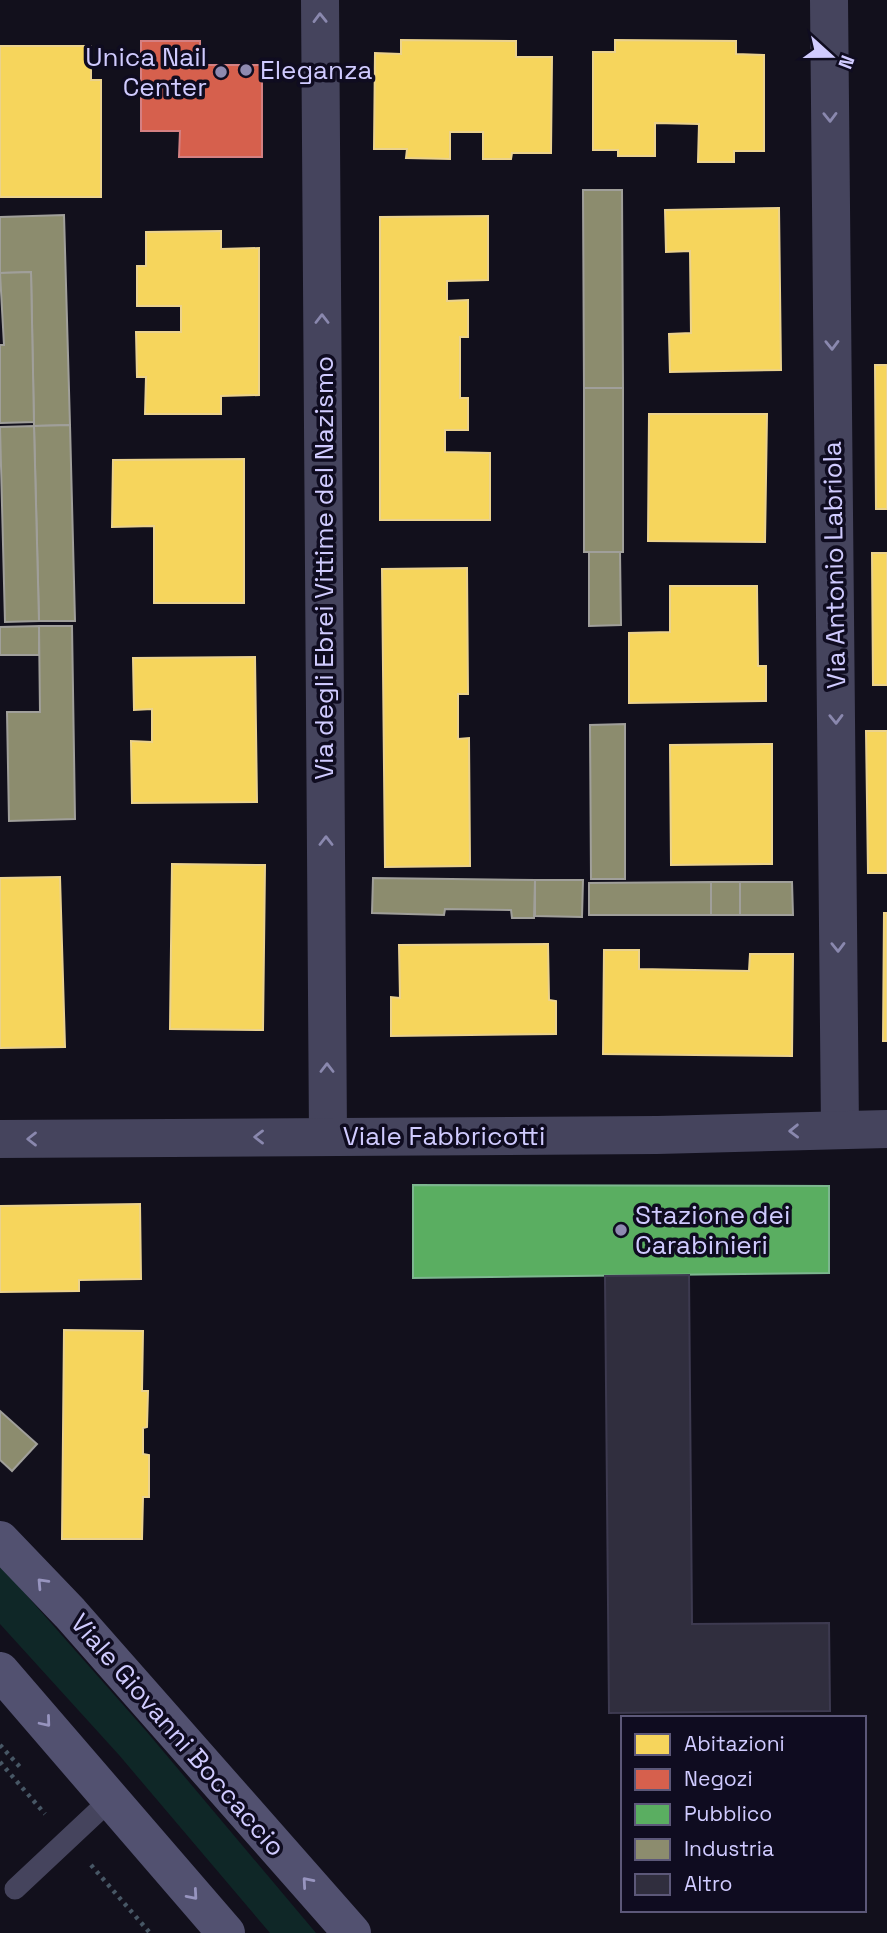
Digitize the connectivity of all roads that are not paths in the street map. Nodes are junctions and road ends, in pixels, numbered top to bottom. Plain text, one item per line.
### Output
1 (320, 0) edge
2 (830, 0) edge
3 (887, 1129) edge
4 (840, 1130) junction
5 (328, 1136) junction
6 (0, 1139) edge
7 (0, 1540) edge
8 (0, 1671) edge
9 (111, 1799) junction
10 (15, 1889) dead end
11 (226, 1933) edge
12 (352, 1933) edge

5 -> 1 street, Via degli Ebrei Vittime del Nazismo
2 -> 4 street, Via Antonio Labriola
3 - 4 street, Viale Fabbricotti
4 -> 5 street, Viale Fabbricotti
5 -> 6 street, Viale Fabbricotti
12 -> 7 main road, Viale Giovanni Boccaccio
8 -> 9 main road
9 - 10 lane
9 -> 11 main road

